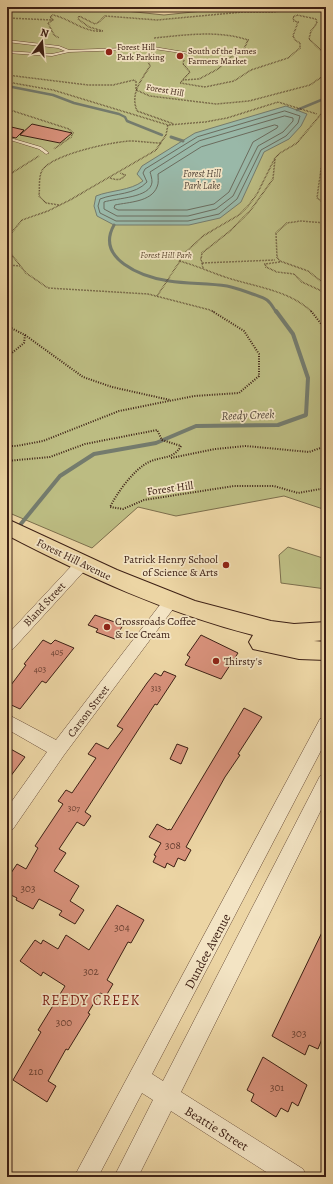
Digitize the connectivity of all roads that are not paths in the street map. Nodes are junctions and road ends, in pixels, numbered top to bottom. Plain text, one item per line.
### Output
1 (7, 41) edge
2 (69, 51) junction
3 (7, 52) edge
4 (188, 53) road end
5 (7, 138) edge
6 (46, 153) dead end
7 (7, 526) edge
8 (75, 561) junction
9 (179, 604) junction
10 (326, 631) edge
11 (7, 644) edge
12 (326, 651) edge
13 (7, 721) edge
14 (326, 724) edge
15 (58, 750) junction
16 (326, 782) edge
17 (7, 823) edge
18 (140, 1078) junction
19 (167, 1096) junction
20 (86, 1177) edge
21 (126, 1177) edge
22 (295, 1177) edge

1 - 2 lane
2 - 3 lane
2 - 4 lane
5 - 6 lane
7 - 8 main road, Forest Hill Avenue
8 - 9 main road, Forest Hill Avenue
8 - 11 street, Bland Street
9 - 10 main road, Forest Hill Avenue
9 - 12 main road, Forest Hill Avenue
9 - 15 street, Carson Street
13 - 15 street
14 - 18 street, Dundee Avenue
15 - 17 street, Carson Street
16 - 19 street
18 - 19 street, Beattie Street
18 - 20 street, Dundee Avenue
19 - 21 street
19 - 22 street, Beattie Street

